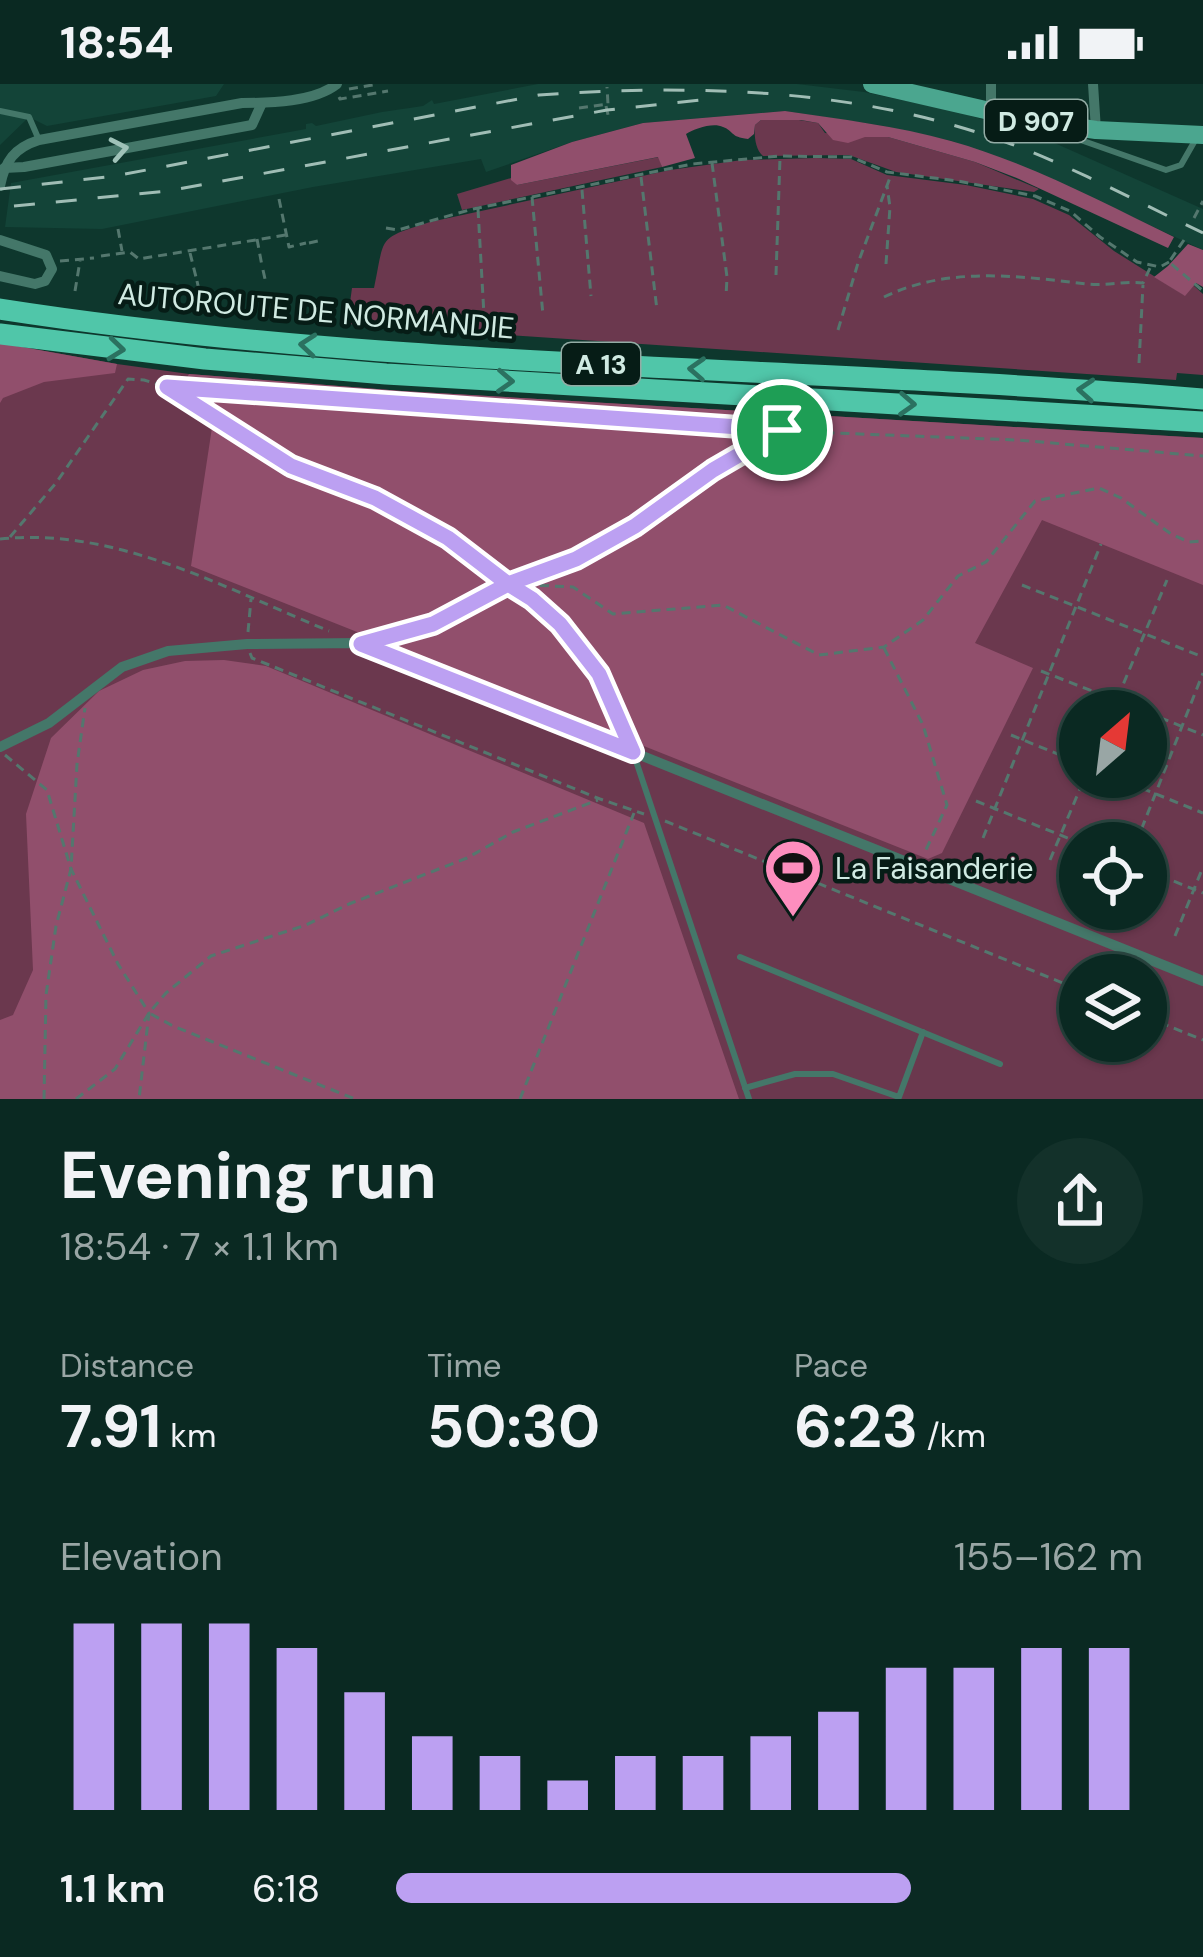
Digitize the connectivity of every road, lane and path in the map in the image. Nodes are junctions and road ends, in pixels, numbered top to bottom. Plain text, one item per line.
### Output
1 (378, 84) edge
2 (872, 84) edge
3 (916, 84) edge
4 (1093, 84) edge
5 (607, 87) edge
6 (339, 88) edge
7 (389, 91) edge
8 (991, 98) edge
9 (606, 104) junction
10 (579, 108) dead end
11 (259, 109) junction
12 (0, 111) edge
13 (609, 119) dead end
14 (1042, 122) junction
15 (1096, 125) junction
16 (1201, 132) edge
17 (39, 140) junction
18 (15, 152) junction
19 (780, 156) junction
20 (712, 161) junction
21 (18, 167) junction
22 (4, 168) junction
23 (892, 173) junction
24 (641, 175) junction
25 (887, 184) junction
26 (0, 186) edge
27 (581, 188) junction
28 (532, 197) junction
29 (279, 200) dead end
30 (1203, 201) edge
31 (478, 208) junction
32 (1194, 218) dead end
33 (386, 228) dead end
34 (118, 229) dead end
35 (286, 235) junction
36 (257, 239) junction
37 (1184, 239) dead end
38 (0, 240) edge
39 (318, 241) dead end
40 (189, 251) junction
41 (123, 253) junction
42 (101, 256) dead end
43 (94, 258) dead end
44 (80, 260) junction
45 (51, 262) junction
46 (1169, 262) junction
47 (886, 263) dead end
48 (1151, 267) junction
49 (776, 274) dead end
50 (0, 277) edge
51 (265, 279) dead end
52 (1143, 284) junction
53 (200, 290) dead end
54 (75, 291) dead end
55 (1203, 291) edge
56 (590, 296) dead end
57 (726, 297) dead end
58 (884, 297) dead end
59 (0, 309) edge
60 (657, 310) dead end
61 (484, 315) dead end
62 (543, 315) dead end
63 (838, 330) dead end
64 (0, 334) edge
65 (1139, 363) dead end
66 (167, 387) junction
67 (1203, 399) edge
68 (1203, 422) edge
69 (782, 430) junction
70 (1203, 456) edge
71 (8, 538) junction
72 (0, 539) edge
73 (1203, 541) edge
74 (1101, 544) dead end
75 (1166, 580) dead end
76 (508, 584) junction
77 (1022, 585) dead end
78 (251, 599) junction
79 (1076, 607) junction
80 (1144, 634) junction
81 (247, 644) junction
82 (361, 644) junction
83 (884, 646) junction
84 (1203, 657) edge
85 (1041, 671) dead end
86 (1203, 673) edge
87 (1049, 674) junction
88 (1091, 690) edge
89 (1121, 690) edge
90 (87, 692) junction
91 (1167, 720) edge
92 (1182, 726) junction
93 (1011, 735) dead end
94 (1203, 735) edge
95 (1022, 740) junction
96 (0, 749) edge
97 (633, 752) junction
98 (1059, 755) edge
99 (1167, 765) edge
100 (1166, 798) edge
101 (600, 799) dead end
102 (976, 801) dead end
103 (995, 808) junction
104 (635, 812) dead end
105 (1203, 813) edge
106 (1059, 835) edge
107 (983, 838) dead end
108 (1059, 838) edge
109 (1050, 860) dead end
110 (917, 867) junction
111 (1203, 867) edge
112 (71, 869) junction
113 (1167, 878) edge
114 (1194, 889) junction
115 (1203, 892) edge
116 (1175, 936) dead end
117 (740, 957) dead end
118 (1203, 982) edge
119 (149, 1013) junction
120 (1167, 1025) edge
121 (923, 1032) junction
122 (1203, 1040) edge
123 (1000, 1064) dead end
124 (745, 1088) junction
125 (898, 1098) edge
126 (44, 1099) edge
127 (76, 1099) edge
128 (139, 1099) edge
129 (355, 1099) edge
130 (520, 1099) edge
131 (749, 1099) edge

1 - 6 path
2 - 8 main road, D 907
3 - 8 main road, D 907
4 - 15 street
5 - 9 path
6 - 7 path
6 - 11 street
8 - 14 main road, D 907
8 - 15 main road, D 907
9 - 10 path
9 - 13 path
11 - 17 street
21 -> 11 street
12 - 17 lane
14 - 15 main road, D 907
14 - 16 lane
15 - 16 main road, D 907
17 - 18 street
18 - 21 lane
18 - 22 street
19 - 20 path
19 - 23 path
19 - 49 path
20 - 24 path
20 - 57 path
21 - 22 street
22 - 26 street
23 - 25 path
23 - 48 path
24 - 27 path
24 - 60 path
25 - 47 path
25 - 63 path
27 - 28 path
27 - 56 path
28 - 31 path
28 - 62 path
29 - 35 path
30 - 32 path
31 - 33 path
31 - 61 path
34 - 41 path
35 - 36 path
35 - 39 path
36 - 40 path
36 - 51 path
37 - 46 path
38 - 45 street
40 - 41 path
40 - 53 path
41 - 42 path
43 - 44 path
44 - 45 path
44 - 54 path
45 - 50 street
46 - 48 path
46 - 55 path
48 - 52 path
52 - 58 path
52 - 65 path
67 -> 59 highway, AUTOROUTE DE NORMANDIE / A 13
64 -> 68 highway, AUTOROUTE DE NORMANDIE / A 13
66 - 69 path
66 - 71 path
66 - 76 path
69 - 70 path
69 - 76 path
71 - 72 path
71 - 78 path
73 - 83 path
74 - 79 path
75 - 80 path
76 - 82 path
76 - 83 path
76 - 97 path
77 - 79 path
78 - 81 path
78 - 82 path
79 - 80 path
79 - 87 path
80 - 84 path
80 - 89 path
81 - 82 street
81 - 90 street
82 - 97 street
83 - 110 path
85 - 87 path
86 - 92 path
87 - 88 path
87 - 95 path
90 - 96 street
90 - 112 path
91 - 92 path
92 - 94 path
92 - 99 path
93 - 95 path
95 - 98 path
95 - 103 path
96 - 112 path
97 - 110 street
97 - 124 lane
100 - 105 path
101 - 119 path
102 - 103 path
103 - 106 path
103 - 107 path
104 - 130 path
108 - 109 path
110 - 118 street
111 - 114 path
112 - 119 path
112 - 126 path
113 - 114 path
114 - 115 path
114 - 116 path
117 - 121 lane
119 - 127 path
119 - 128 path
119 - 129 path
120 - 122 path
121 - 123 lane
121 - 125 lane
124 - 125 lane
124 - 131 lane

